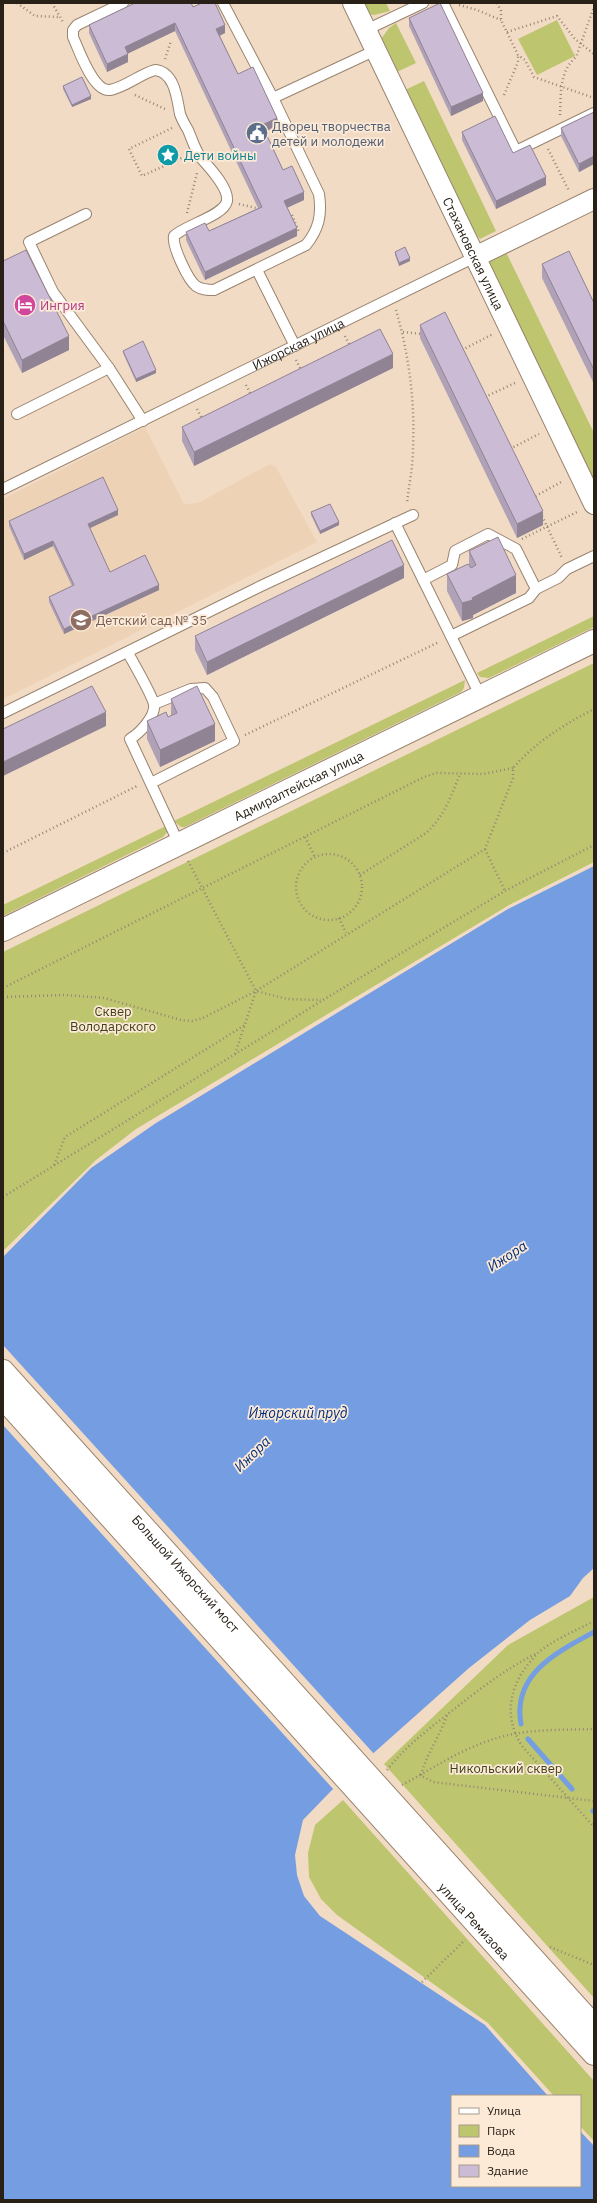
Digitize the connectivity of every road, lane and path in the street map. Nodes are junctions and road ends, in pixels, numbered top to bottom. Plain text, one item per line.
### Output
1 (17, 3) edge
2 (52, 3) edge
3 (123, 3) edge
4 (192, 3) edge
5 (223, 3) edge
6 (353, 3) edge
7 (423, 3) edge
8 (497, 3) edge
9 (444, 5) edge
10 (203, 6) edge
11 (594, 7) edge
12 (58, 17) junction
13 (501, 20) junction
14 (73, 30) junction
15 (366, 30) junction
16 (507, 32) junction
17 (171, 41) dead end
18 (580, 44) junction
19 (376, 50) junction
20 (594, 54) edge
21 (518, 55) junction
22 (161, 70) junction
23 (562, 86) junction
24 (117, 87) junction
25 (594, 97) edge
26 (273, 98) junction
27 (495, 109) junction
28 (594, 113) edge
29 (182, 119) junction
30 (561, 129) junction
31 (543, 138) junction
32 (199, 154) junction
33 (570, 193) dead end
34 (594, 199) edge
35 (86, 214) dead end
36 (183, 229) junction
37 (475, 257) junction
38 (257, 270) junction
39 (393, 298) junction
40 (508, 326) junction
41 (403, 332) junction
42 (426, 332) edge
43 (295, 346) junction
44 (463, 357) edge
45 (109, 368) junction
46 (532, 375) junction
47 (480, 391) edge
48 (482, 399) junction
49 (487, 405) edge
50 (17, 414) dead end
51 (143, 421) junction
52 (556, 425) junction
53 (506, 443) edge
54 (508, 451) junction
55 (513, 457) edge
56 (579, 473) junction
57 (3, 489) edge
58 (530, 491) edge
59 (532, 498) junction
60 (536, 503) edge
61 (587, 507) edge
62 (539, 509) edge
63 (409, 517) joint
64 (395, 523) junction
65 (547, 527) junction
66 (511, 544) junction
67 (594, 556) edge
68 (567, 570) junction
69 (423, 580) junction
70 (536, 589) junction
71 (451, 636) junction
72 (594, 641) edge
73 (128, 653) junction
74 (481, 697) junction
75 (154, 704) junction
76 (594, 710) edge
77 (3, 713) edge
78 (234, 741) junction
79 (513, 768) junction
80 (460, 774) junction
81 (151, 783) junction
82 (305, 837) junction
83 (594, 845) edge
84 (484, 849) junction
85 (182, 851) junction
86 (3, 853) edge
87 (315, 856) junction
88 (360, 875) junction
89 (202, 887) junction
90 (505, 891) junction
91 (339, 918) junction
92 (3, 930) edge
93 (346, 933) junction
94 (3, 988) edge
95 (256, 991) junction
96 (3, 997) edge
97 (323, 1000) junction
98 (246, 1026) junction
99 (235, 1054) junction
100 (54, 1166) junction
101 (3, 1197) edge
102 (3, 1371) edge
103 (3, 1398) edge
104 (594, 1621) edge
105 (539, 1652) junction
106 (447, 1714) junction
107 (594, 1728) edge
108 (514, 1734) junction
109 (420, 1775) junction
110 (370, 1779) junction
111 (397, 1787) dead end
112 (566, 1798) junction
113 (594, 1801) edge
114 (594, 1827) edge
115 (464, 1941) dead end
116 (544, 1945) dead end
117 (594, 1965) edge
118 (422, 1982) dead end
119 (594, 2026) edge
120 (594, 2054) edge

1 - 12 path
2 - 12 path
3 - 14 lane
4 - 10 path
5 - 26 lane
6 - 15 street, Стахановская улица
7 - 15 lane
8 - 13 path
9 - 13 path
9 - 27 lane
11 - 18 path
12 - 14 path
13 - 16 path
14 - 24 lane
15 - 19 street, Стахановская улица
16 - 18 path
16 - 21 path
17 - 22 path
18 - 20 path
18 - 23 path
19 - 26 lane
19 - 37 street, Стахановская улица
21 - 23 path
21 - 27 path
22 - 24 lane
22 - 29 lane
23 - 25 path
23 - 30 path
24 - 29 path
26 - 38 lane
27 - 31 lane
28 - 30 lane
29 - 32 lane
29 - 32 path
30 - 31 lane
31 - 33 path
32 - 36 path
32 - 36 lane
34 - 37 street, Ижорская улица
35 - 45 lane
36 - 38 lane
37 - 39 lane, Ижорская улица
37 - 40 street, Стахановская улица
38 - 43 lane
39 - 41 path
39 - 43 lane, Ижорская улица
40 - 44 path
40 - 46 street, Стахановская улица
41 - 42 path
41 - 63 path
43 - 51 lane, Ижорская улица
45 - 50 lane
45 - 51 lane
46 - 48 path
46 - 52 street, Стахановская улица
47 - 48 path
48 - 49 path
51 - 57 lane, Ижорская улица
52 - 54 path
52 - 56 street, Стахановская улица
53 - 54 path
54 - 55 path
56 - 59 path
56 - 61 street, Стахановская улица
58 - 59 path
59 - 60 path
61 - 65 path
62 - 65 path
63 - 64 lane
64 - 69 lane
64 - 73 lane
65 - 66 path
65 - 68 path
66 - 69 lane
66 - 70 lane
67 - 68 lane
68 - 70 lane
69 - 71 lane
70 - 71 lane
71 - 74 lane
71 - 78 path
72 - 74 main road, Адмиралтейская улица
73 - 75 lane
73 - 77 lane
74 - 85 main road, Адмиралтейская улица
75 - 78 lane
75 - 81 lane
76 - 79 path
78 - 81 lane
79 - 80 path
79 - 84 path
80 - 82 path
80 - 88 path
81 - 85 lane
81 - 86 path
82 - 87 path
82 - 89 path
83 - 90 path
84 - 90 path
84 - 93 path
85 - 89 path
85 - 92 main road, Адмиралтейская улица
87 - 88 path
87 - 91 path
88 - 91 path
89 - 94 path
89 - 95 path
90 - 97 path
91 - 93 path
93 - 95 path
95 - 96 path
95 - 97 path
95 - 98 path
97 - 99 path
98 - 99 path
98 - 100 path
99 - 100 path
100 - 101 path
102 - 110 main road, Большой Ижорский мост
103 - 110 main road, Большой Ижорский мост
104 - 105 path
105 - 106 path
105 - 108 path
106 - 109 path
106 - 110 path
107 - 108 path
108 - 109 path
108 - 112 path
109 - 111 path
109 - 112 path
110 - 119 main road, улица Ремизова
110 - 120 main road, улица Ремизова
112 - 113 path
112 - 114 path
115 - 118 path
116 - 117 path

